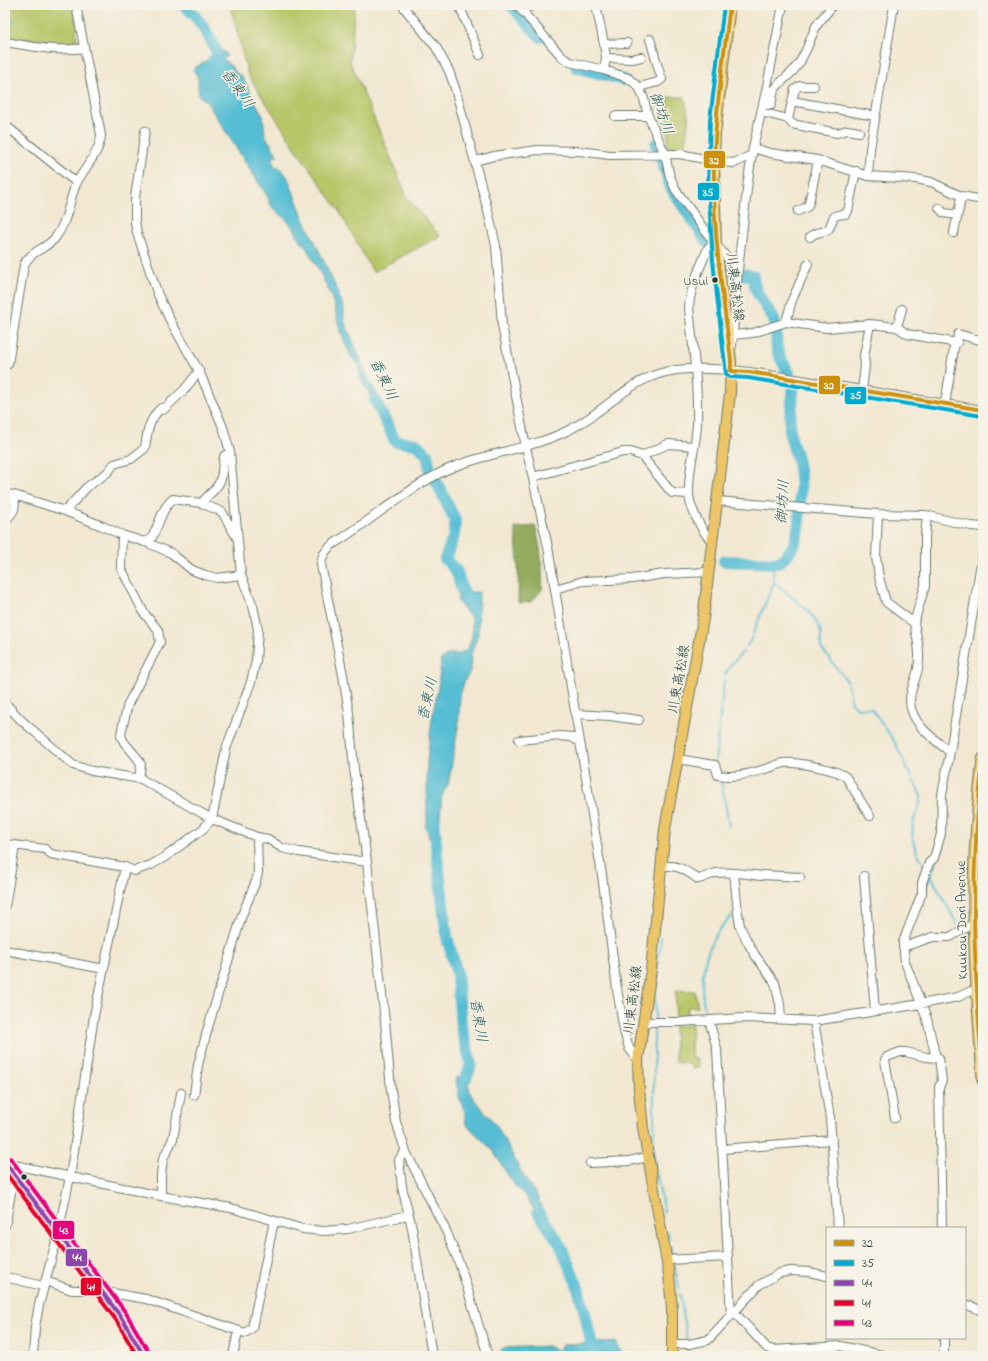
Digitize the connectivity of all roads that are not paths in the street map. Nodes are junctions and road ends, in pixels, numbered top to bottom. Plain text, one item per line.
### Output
1 (76, 5) edge
2 (402, 5) edge
3 (459, 5) edge
4 (534, 5) edge
5 (596, 5) edge
6 (730, 5) edge
7 (783, 5) edge
8 (833, 5) edge
9 (894, 5) edge
10 (519, 7) edge
11 (650, 38) dead end
12 (5, 42) edge
13 (627, 43) dead end
14 (604, 44) junction
15 (83, 48) junction
16 (480, 55) dead end
17 (641, 57) dead end
18 (606, 58) junction
19 (604, 70) junction
20 (814, 86) dead end
21 (639, 87) junction
22 (792, 101) junction
23 (762, 108) junction
24 (615, 116) dead end
25 (875, 116) junction
26 (646, 117) junction
27 (788, 119) junction
28 (5, 125) edge
29 (145, 131) dead end
30 (860, 132) dead end
31 (752, 151) junction
32 (661, 154) junction
33 (818, 160) junction
34 (475, 161) junction
35 (714, 161) junction
36 (856, 172) junction
37 (868, 176) junction
38 (77, 183) junction
39 (961, 196) junction
40 (983, 200) edge
41 (939, 208) dead end
42 (798, 211) dead end
43 (957, 215) junction
44 (954, 233) dead end
45 (810, 237) dead end
46 (716, 241) junction
47 (808, 264) dead end
48 (738, 270) junction
49 (902, 309) dead end
50 (786, 322) junction
51 (870, 324) junction
52 (897, 327) junction
53 (733, 335) junction
54 (983, 341) edge
55 (956, 342) junction
56 (731, 360) junction
57 (5, 366) edge
58 (694, 369) junction
59 (731, 371) junction
60 (198, 372) junction
61 (862, 390) junction
62 (945, 404) junction
63 (983, 410) edge
64 (694, 446) junction
65 (526, 447) junction
66 (230, 452) junction
67 (642, 456) junction
68 (533, 477) junction
69 (5, 494) edge
70 (689, 494) junction
71 (14, 495) junction
72 (717, 501) junction
73 (201, 502) junction
74 (65, 512) junction
75 (878, 514) junction
76 (927, 516) junction
77 (5, 521) edge
78 (983, 527) edge
79 (122, 535) junction
80 (238, 540) junction
81 (712, 541) junction
82 (144, 542) junction
83 (983, 551) edge
84 (708, 572) junction
85 (241, 575) junction
86 (555, 589) junction
87 (914, 623) junction
88 (5, 703) edge
89 (575, 714) junction
90 (639, 720) dead end
91 (519, 740) dead end
92 (580, 742) junction
93 (950, 752) junction
94 (677, 759) junction
95 (983, 759) edge
96 (139, 778) junction
97 (870, 816) dead end
98 (212, 819) junction
99 (257, 837) junction
100 (5, 844) edge
101 (15, 846) junction
102 (367, 862) junction
103 (660, 866) junction
104 (125, 867) junction
105 (734, 873) junction
106 (864, 876) dead end
107 (800, 877) dead end
108 (5, 906) edge
109 (979, 920) edge
110 (903, 947) junction
111 (5, 950) edge
112 (104, 969) junction
113 (980, 987) edge
114 (921, 1004) junction
115 (875, 1011) junction
116 (781, 1019) junction
117 (709, 1020) junction
118 (814, 1021) junction
119 (644, 1022) junction
120 (936, 1058) junction
121 (638, 1060) junction
122 (983, 1080) edge
123 (181, 1093) dead end
124 (194, 1095) dead end
125 (895, 1118) dead end
126 (832, 1140) junction
127 (722, 1149) junction
128 (406, 1152) junction
129 (648, 1157) junction
130 (5, 1163) edge
131 (590, 1163) dead end
132 (70, 1176) junction
133 (12, 1186) edge
134 (161, 1196) junction
135 (408, 1215) junction
136 (274, 1221) junction
137 (5, 1226) edge
138 (838, 1227) edge
139 (942, 1227) edge
140 (58, 1234) junction
141 (728, 1257) junction
142 (666, 1260) junction
143 (826, 1276) edge
144 (5, 1277) edge
145 (44, 1283) junction
146 (102, 1293) junction
147 (966, 1304) edge
148 (983, 1311) edge
149 (732, 1314) junction
150 (238, 1331) junction
151 (944, 1339) edge
152 (672, 1344) junction
153 (33, 1356) edge
154 (144, 1356) edge
155 (233, 1356) edge
156 (432, 1356) edge
157 (488, 1356) edge
158 (672, 1356) edge
159 (886, 1356) edge
160 (944, 1356) edge

1 - 15 street
2 - 34 street
3 - 16 street
4 - 10 street
5 - 14 street
6 - 35 main road, 川東高松線
7 - 23 street
8 - 23 street
9 - 25 street
10 - 19 street
11 - 21 street
12 - 15 street
13 - 14 street
14 - 18 street
15 - 38 street
17 - 18 street
18 - 19 street
19 - 21 street
20 - 22 street
21 - 26 street
22 - 25 street
22 - 27 street
23 - 27 street
23 - 31 street
24 - 26 street
25 - 37 street
26 - 32 street
27 - 30 street
28 - 38 street
29 - 60 street
31 - 33 street
31 - 35 street
31 - 48 street
32 - 34 street
32 - 35 street
32 - 46 street
33 - 36 street
33 - 42 street
34 - 65 street
35 - 46 main road, 川東高松線
36 - 37 street
36 - 45 street
37 - 39 street
38 - 57 street
39 - 40 street
39 - 43 street
41 - 43 street
43 - 44 street
46 - 48 street
46 - 56 main road, 川東高松線
46 - 58 street
47 - 50 street
48 - 53 street
49 - 52 street
50 - 51 street
50 - 53 street
51 - 52 street
51 - 61 street
52 - 55 street
53 - 56 street
54 - 55 street
55 - 62 street
56 - 59 main road, 川東高松線
58 - 59 street
58 - 64 street
58 - 65 street
59 - 61 street
59 - 72 main road, 川東高松線
60 - 66 street
60 - 74 street
61 - 62 street
62 - 63 street
64 - 67 street
64 - 70 street
65 - 68 street
65 - 102 street
66 - 73 street
66 - 80 street
67 - 68 street
67 - 70 street
68 - 86 street
69 - 71 street
70 - 81 street
71 - 74 street
71 - 77 street
72 - 75 street
72 - 81 main road, 川東高松線
73 - 80 street
73 - 82 street
74 - 79 street
75 - 76 street
75 - 87 street
76 - 78 street
76 - 87 street
79 - 82 street
79 - 96 street
80 - 85 street
81 - 84 main road, 川東高松線
82 - 85 street
83 - 93 street
84 - 86 street
84 - 94 main road, 川東高松線
85 - 98 street
86 - 89 street
87 - 93 street
88 - 96 street
89 - 90 street
89 - 92 street
91 - 92 street
92 - 121 street
93 - 110 street
94 - 97 street
94 - 103 main road, 川東高松線
95 - 109 highway, Kuukou-Dori Avenue
96 - 98 street
98 - 99 street
98 - 104 street
99 - 102 street
99 - 124 street
100 - 101 street
101 - 104 street
101 - 108 street
102 - 128 street
103 - 105 street
103 - 119 main road, 川東高松線
104 - 112 street
105 - 107 street
105 - 116 street
106 - 115 street
109 - 110 street
109 - 113 highway, Kuukou-Dori Avenue
110 - 114 street
111 - 112 street
112 - 132 street
113 - 114 street
113 - 122 highway, Kuukou-Dori Avenue
114 - 115 street
114 - 120 street
115 - 118 street
116 - 117 street
116 - 118 street
117 - 119 street
117 - 127 street
118 - 126 street
119 - 121 main road, 川東高松線
120 - 125 street
120 - 139 street
121 - 129 main road, 川東高松線
123 - 134 street
126 - 127 street
126 - 138 street
127 - 141 street
128 - 135 street
128 - 157 street
129 - 131 street
129 - 142 main road, 川東高松線
130 - 132 street
130 - 133 main road
132 - 134 street
132 - 140 street
133 - 137 street
133 - 140 main road
134 - 136 street
135 - 136 street
135 - 156 street
136 - 150 street
140 - 145 street
140 - 146 main road
141 - 142 street
141 - 149 street
142 - 152 main road, 川東高松線
143 - 149 street
144 - 145 street
145 - 146 street
145 - 153 street
146 - 150 street
146 - 154 main road
147 - 148 street
149 - 152 street
149 - 159 street
150 - 155 street
151 - 160 street
152 - 158 main road, 川東高松線

